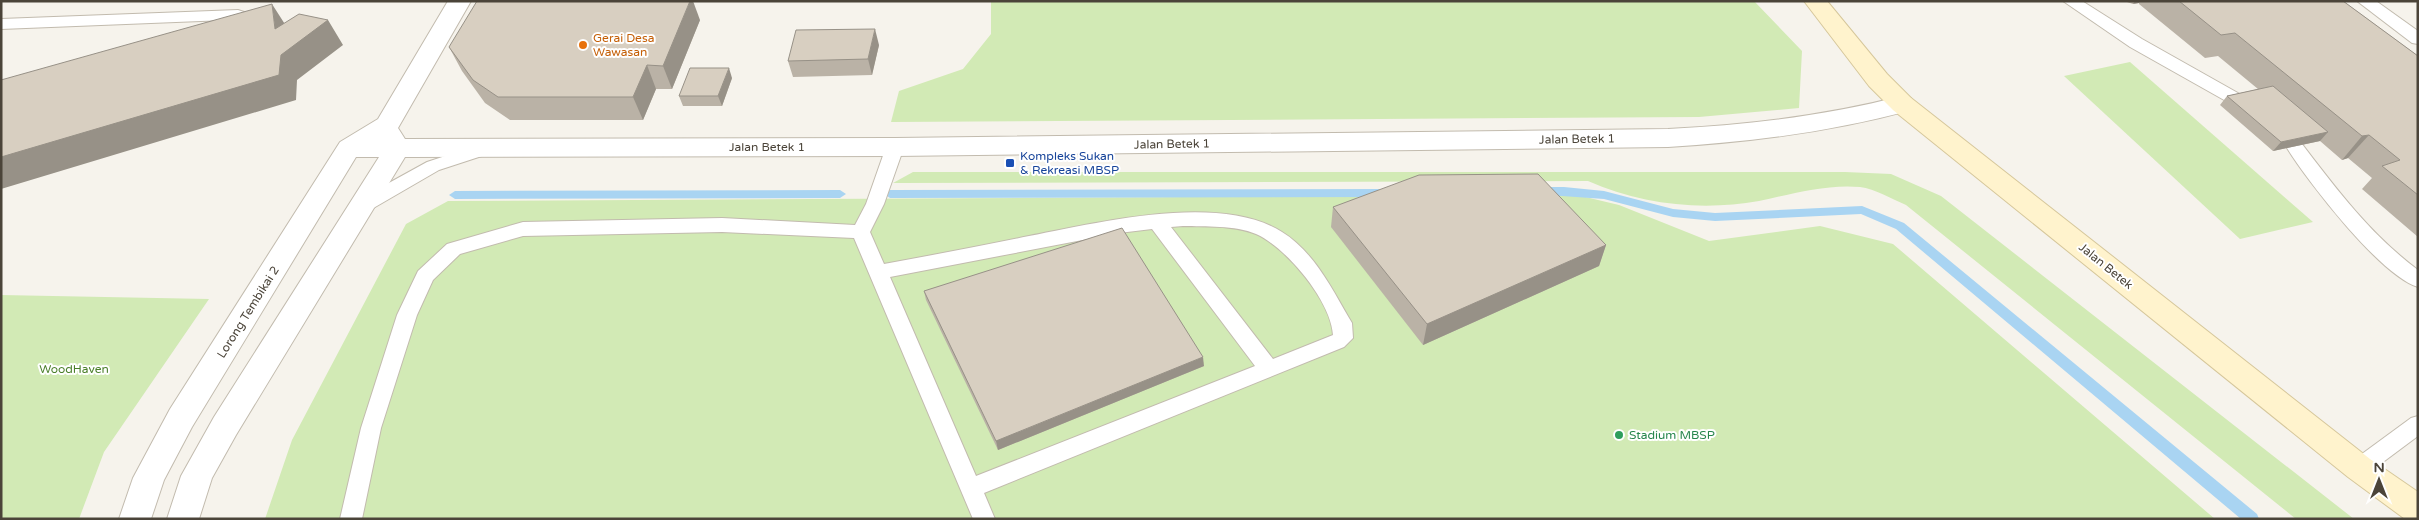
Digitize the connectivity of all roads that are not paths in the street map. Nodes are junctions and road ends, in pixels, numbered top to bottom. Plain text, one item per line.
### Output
1 (460, 1) edge
2 (1815, 1) edge
3 (2071, 1) edge
4 (2365, 1) edge
5 (1, 24) edge
6 (201, 32) edge
7 (2418, 39) edge
8 (2239, 101) edge
9 (1902, 104) junction
10 (392, 137) junction
11 (896, 147) junction
12 (2296, 148) edge
13 (486, 149) junction
14 (364, 205) junction
15 (1157, 222) junction
16 (861, 232) junction
17 (878, 272) junction
18 (2418, 280) edge
19 (222, 354) junction
20 (268, 354) junction
21 (1269, 369) junction
22 (2418, 424) edge
23 (2359, 468) junction
24 (971, 488) junction
25 (2418, 510) edge
26 (135, 519) edge
27 (183, 519) edge
28 (351, 519) edge
29 (984, 519) edge

1 - 10 street, Lorong Tembikai 2
2 - 9 street, Jalan Betek
3 - 8 lane
4 - 7 lane
5 - 6 lane
9 - 11 street, Jalan Betek 1
9 - 23 street, Jalan Betek
10 - 13 street, Jalan Betek 1
10 - 14 street, Lorong Tembikai 2
10 - 19 street, Lorong Tembikai 2
11 - 13 street, Jalan Betek 1
11 - 16 lane
12 - 18 lane
13 - 14 lane
14 - 20 street, Lorong Tembikai 2
15 - 17 lane
15 - 21 lane
15 - 21 lane
16 - 17 lane
16 - 28 lane
17 - 24 lane
19 - 20 street
19 - 26 street, Lorong Tembikai 2
20 - 27 street, Lorong Tembikai 2
21 - 24 lane
22 - 23 lane
23 - 25 street, Jalan Betek
24 - 29 lane

